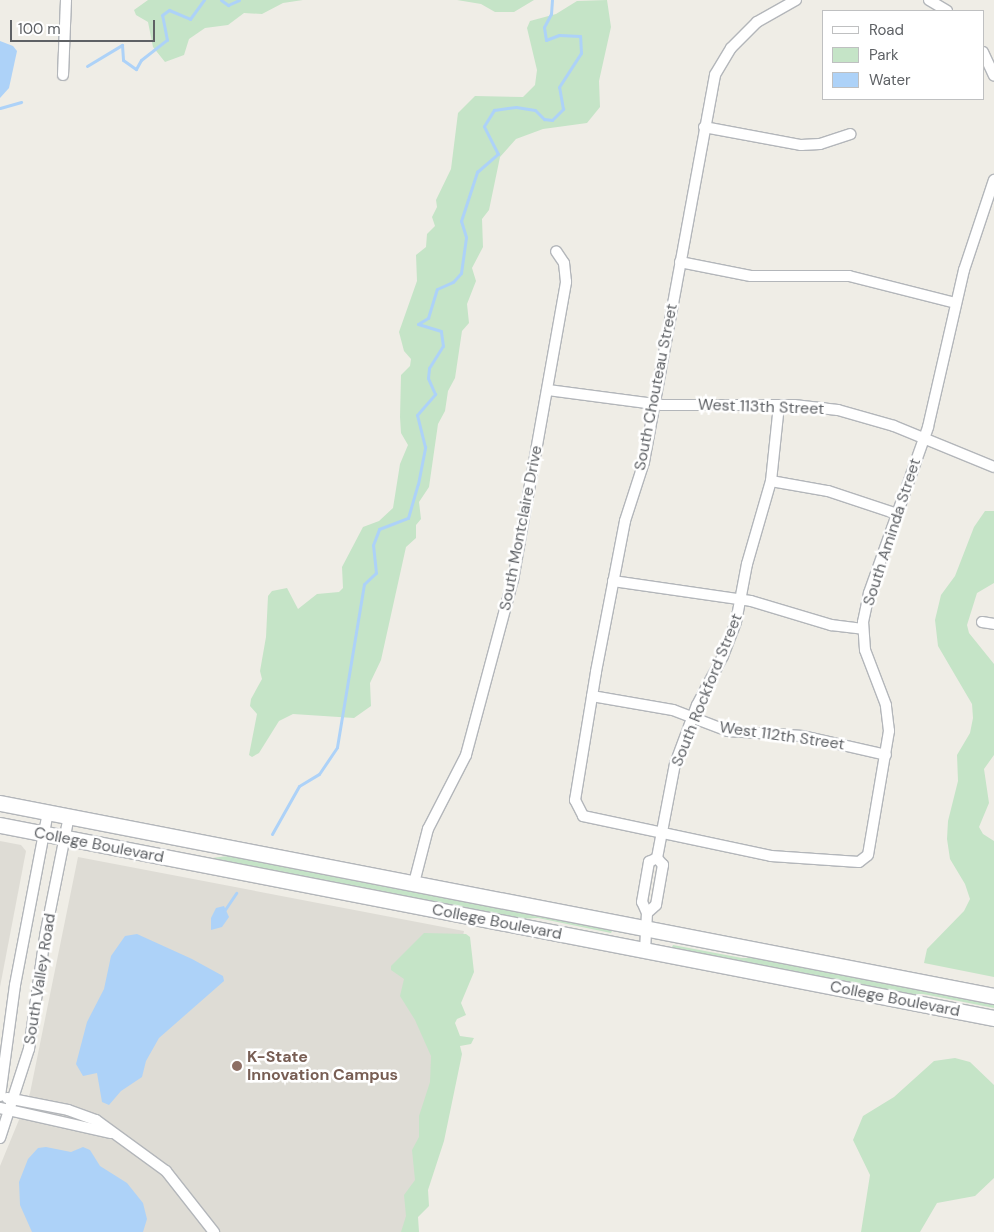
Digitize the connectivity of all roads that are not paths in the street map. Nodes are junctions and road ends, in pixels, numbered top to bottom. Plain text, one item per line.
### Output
1 (66, 0) edge
2 (796, 0) edge
3 (929, 0) edge
4 (945, 10) edge
5 (984, 54) edge
6 (63, 75) dead end
7 (994, 75) edge
8 (704, 127) junction
9 (850, 134) dead end
10 (994, 180) edge
11 (556, 251) dead end
12 (680, 262) junction
13 (956, 303) junction
14 (548, 390) junction
15 (655, 404) junction
16 (779, 405) junction
17 (924, 439) junction
18 (994, 467) edge
19 (771, 481) junction
20 (897, 514) junction
21 (613, 581) junction
22 (741, 600) junction
23 (982, 622) dead end
24 (994, 624) edge
25 (862, 629) junction
26 (592, 696) junction
27 (692, 718) junction
28 (886, 756) junction
29 (0, 803) edge
30 (48, 812) junction
31 (69, 816) junction
32 (0, 825) edge
33 (661, 833) junction
34 (44, 834) junction
35 (65, 838) junction
36 (414, 883) junction
37 (647, 920) junction
38 (645, 950) junction
39 (994, 996) edge
40 (994, 1018) edge
41 (0, 1096) edge
42 (14, 1099) junction
43 (5, 1110) edge
44 (112, 1133) junction
45 (0, 1138) edge
46 (214, 1232) edge

1 - 6 street
2 - 8 street, South Chouteau Street
3 - 4 street
5 - 7 street
8 - 9 street
8 - 12 street, South Chouteau Street
10 - 13 street, South Aminda Street
11 - 14 street, South Montclaire Drive
12 - 13 street
12 - 15 street, South Chouteau Street
13 - 17 street, South Aminda Street
14 - 15 street, West 113th Street
14 - 36 street, South Montclaire Drive
15 - 16 street, West 113th Street
15 - 21 street, South Chouteau Street
16 - 17 street, West 113th Street
16 - 19 street, South Rockford Street
17 - 18 street, West 113th Street
17 - 20 street, South Aminda Street
19 - 20 street
19 - 22 street, South Rockford Street
20 - 25 street, South Aminda Street
21 - 22 street
21 - 26 street, South Chouteau Street
22 - 25 street
22 - 27 street, South Rockford Street
23 - 24 street
25 - 28 street, South Aminda Street
26 - 27 street, West 112th Street
26 - 33 street, South Chouteau Street
27 - 28 street, West 112th Street
27 - 33 street, South Rockford Street
28 - 33 street, South Aminda Street
29 - 30 main road, College Boulevard
30 - 31 main road, College Boulevard
30 - 34 street, South Valley Road
31 - 35 street, South Valley Road
31 - 36 main road, College Boulevard
32 - 34 main road, College Boulevard
33 - 37 street, South Rockford Street
34 - 35 main road, College Boulevard
34 - 41 street, South Valley Road
35 - 38 main road, College Boulevard
35 - 42 street, South Valley Road
36 - 37 main road, College Boulevard
37 - 38 street, South Rockford Street
37 - 39 main road, College Boulevard
38 - 40 main road, College Boulevard
41 - 42 street
42 - 43 street, South Valley Road
42 - 44 street
43 - 44 street
43 - 45 street, South Valley Road
44 - 46 street

